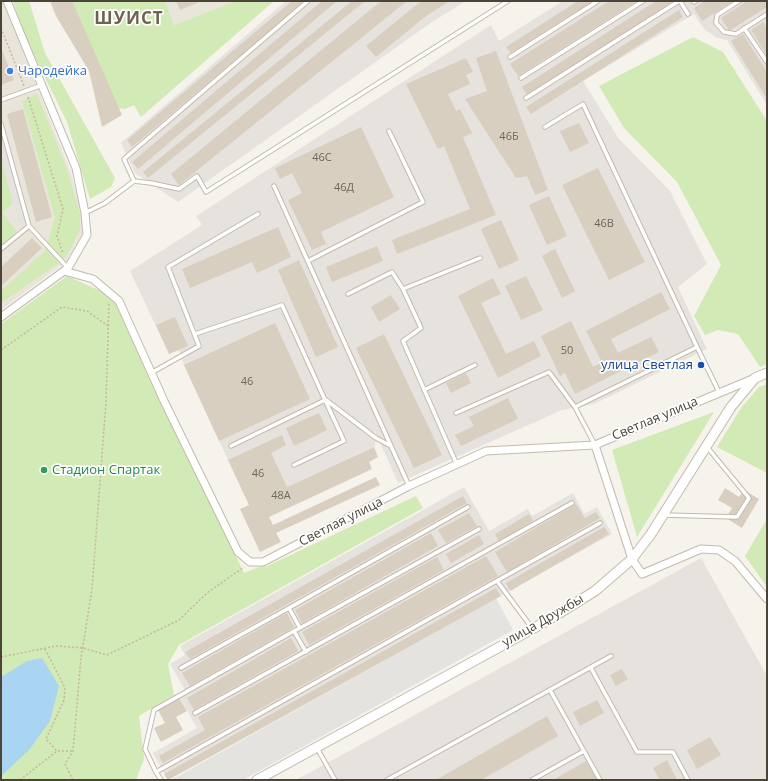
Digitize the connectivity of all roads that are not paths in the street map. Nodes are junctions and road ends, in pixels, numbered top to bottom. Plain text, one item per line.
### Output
1 (7, 1) edge
2 (308, 1) edge
3 (508, 1) edge
4 (598, 1) edge
5 (643, 1) edge
6 (680, 1) edge
7 (739, 1) edge
8 (688, 14) dead end
9 (766, 16) edge
10 (744, 28) junction
11 (510, 57) dead end
12 (767, 62) edge
13 (521, 78) dead end
14 (42, 85) junction
15 (526, 98) dead end
16 (1, 100) edge
17 (1, 126) edge
18 (545, 127) dead end
19 (389, 131) dead end
20 (134, 181) junction
21 (274, 186) dead end
22 (86, 214) junction
23 (258, 214) dead end
24 (29, 226) junction
25 (1, 249) edge
26 (480, 258) dead end
27 (308, 261) junction
28 (66, 267) junction
29 (402, 289) junction
30 (348, 294) dead end
31 (1, 317) edge
32 (195, 334) junction
33 (697, 347) junction
34 (475, 365) dead end
35 (767, 372) edge
36 (151, 373) junction
37 (755, 378) junction
38 (424, 390) junction
39 (719, 392) junction
40 (325, 400) junction
41 (575, 407) junction
42 (456, 413) dead end
43 (594, 445) junction
44 (231, 446) dead end
45 (391, 446) junction
46 (706, 447) junction
47 (457, 464) junction
48 (294, 465) dead end
49 (409, 486) junction
50 (572, 503) dead end
51 (468, 507) dead end
52 (662, 515) junction
53 (600, 523) dead end
54 (479, 530) dead end
55 (632, 559) junction
56 (497, 581) junction
57 (767, 599) edge
58 (289, 608) junction
59 (300, 628) junction
60 (533, 628) junction
61 (294, 631) junction
62 (306, 652) junction
63 (612, 656) dead end
64 (181, 668) dead end
65 (591, 668) junction
66 (550, 690) junction
67 (195, 713) dead end
68 (316, 747) junction
69 (584, 751) junction
70 (156, 772) junction
71 (161, 780) edge
72 (257, 780) edge
73 (334, 780) edge
74 (387, 780) edge
75 (532, 780) edge
76 (600, 780) edge
77 (688, 780) edge

1 - 14 street
2 - 20 lane
3 - 20 lane
4 - 11 lane
5 - 13 lane
6 - 8 lane
6 - 15 lane
7 - 10 lane
9 - 10 lane
10 - 12 lane
14 - 16 lane
14 - 22 street
17 - 24 lane
18 - 33 lane
19 - 27 lane
20 - 22 lane
21 - 27 lane
22 - 28 street
23 - 32 lane
24 - 25 lane
24 - 28 lane
26 - 29 lane
27 - 45 lane
28 - 31 street
28 - 36 street
29 - 30 lane
29 - 38 lane
32 - 36 lane
32 - 40 lane
33 - 39 lane
33 - 41 lane
34 - 38 lane
35 - 37 street, Светлая улица
36 - 49 street, Светлая улица
37 - 39 street, Светлая улица
37 - 46 street, улица Дружбы
38 - 47 lane
39 - 43 street, Светлая улица
40 - 44 lane
40 - 45 lane
40 - 48 lane
41 - 42 lane
41 - 43 lane
43 - 47 street, Светлая улица
43 - 55 street
45 - 49 lane
46 - 52 street, улица Дружбы
46 - 52 lane
47 - 49 street, Светлая улица
50 - 62 lane
51 - 58 lane
52 - 55 street, улица Дружбы
53 - 56 lane
54 - 59 lane
55 - 57 street
55 - 60 street, улица Дружбы
56 - 60 lane
56 - 70 lane
58 - 59 lane
58 - 64 lane
59 - 61 lane
60 - 68 street, улица Дружбы
61 - 62 lane
61 - 70 lane
62 - 67 lane
63 - 65 lane
65 - 66 lane
65 - 77 lane
66 - 69 lane
66 - 74 lane
68 - 72 street, улица Дружбы
68 - 73 lane
69 - 75 lane
69 - 76 lane
70 - 71 lane

